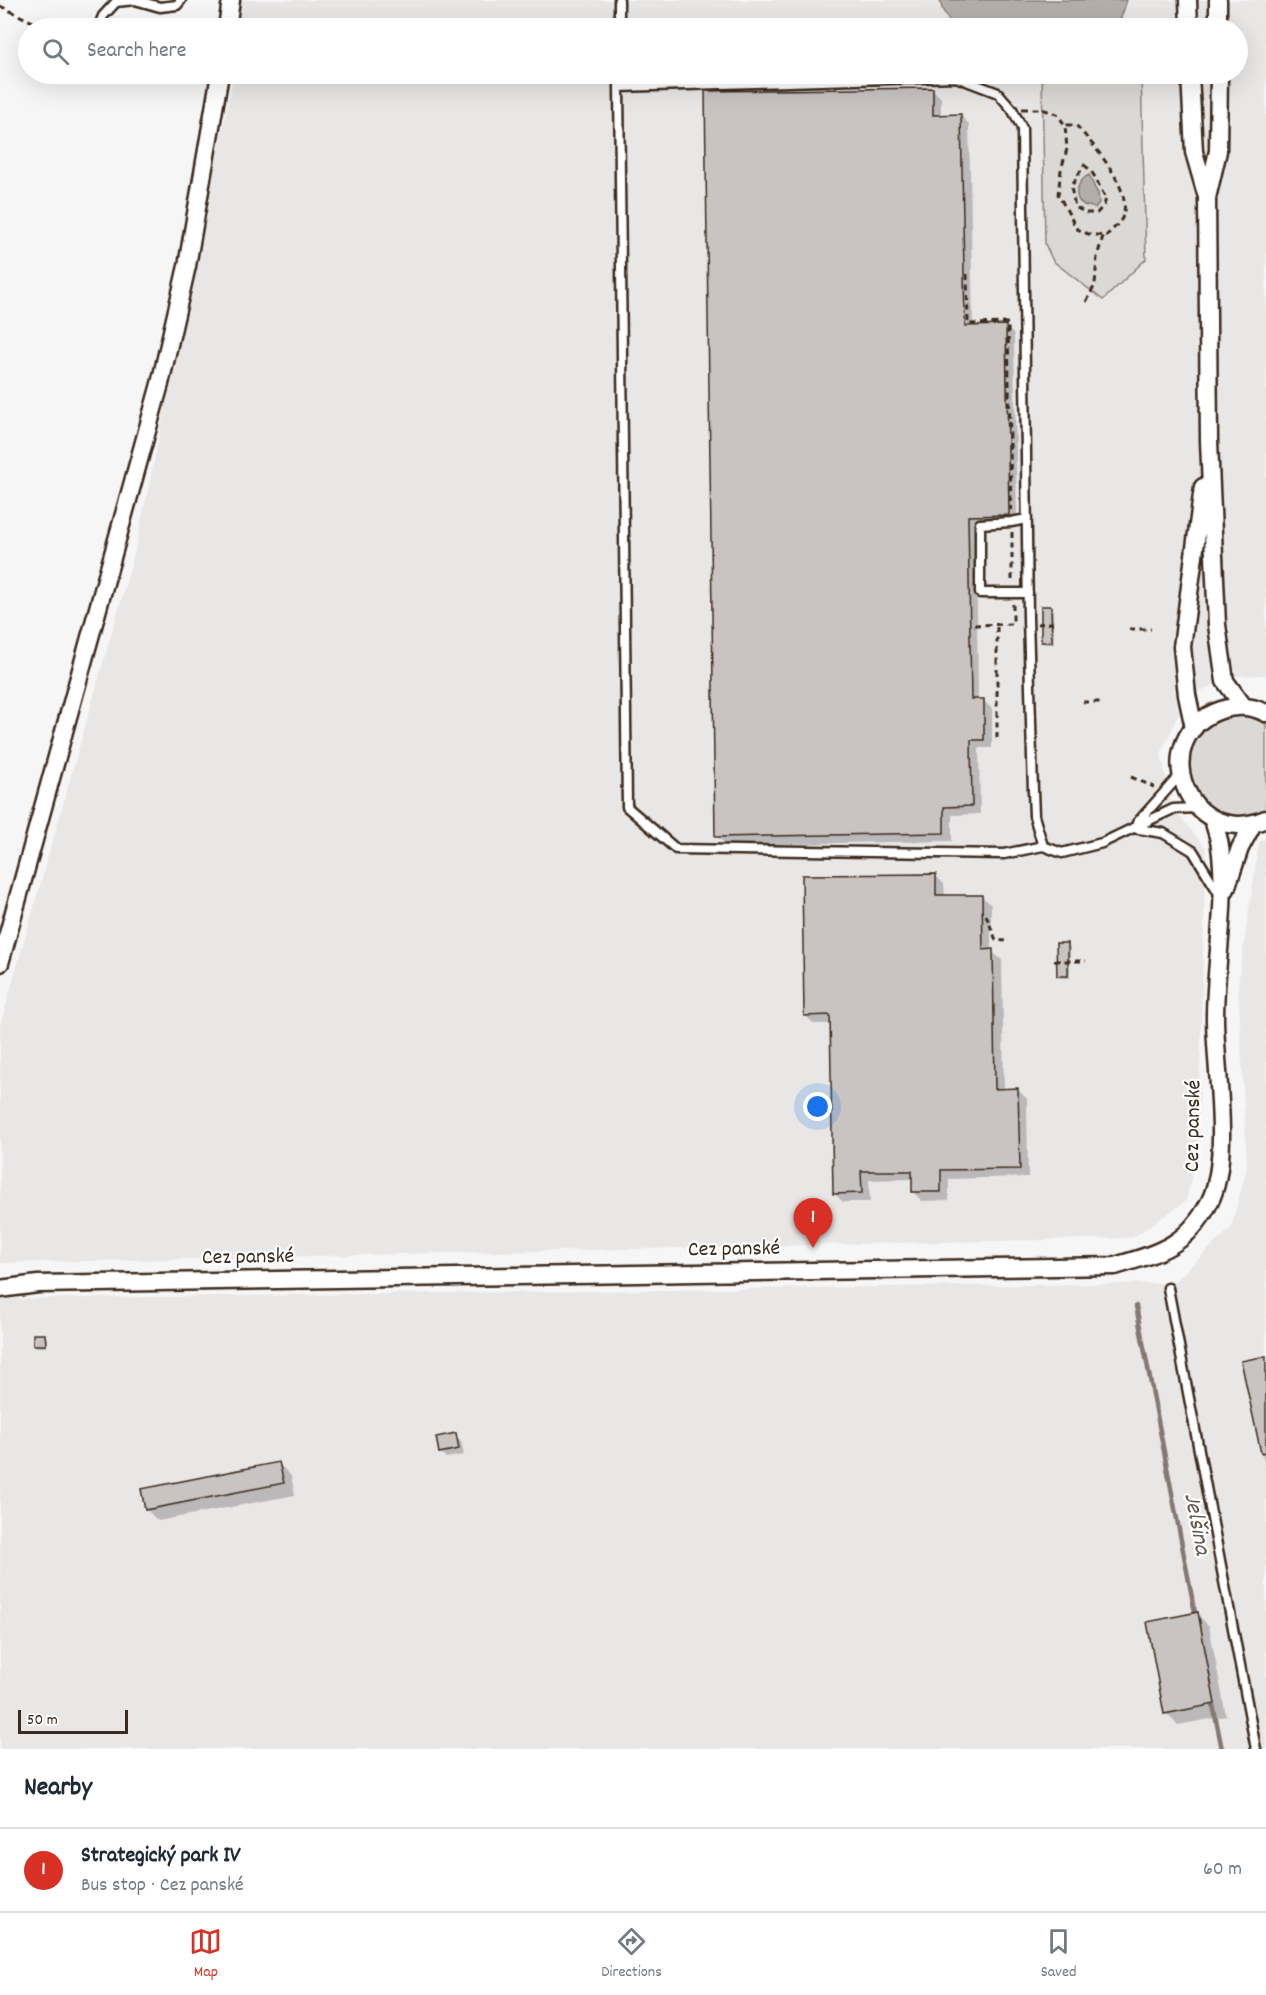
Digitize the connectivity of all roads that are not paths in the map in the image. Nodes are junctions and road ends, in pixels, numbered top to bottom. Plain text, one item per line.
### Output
1 (181, 0) edge
2 (231, 0) edge
3 (619, 0) edge
4 (1188, 0) edge
5 (1218, 0) edge
6 (102, 18) edge
7 (228, 18) edge
8 (619, 18) edge
9 (1189, 18) edge
10 (1218, 18) edge
11 (218, 84) edge
12 (720, 84) edge
13 (974, 84) edge
14 (1191, 84) edge
15 (1219, 84) edge
16 (619, 87) joint
17 (1207, 198) junction
18 (1209, 441) junction
19 (1027, 519) junction
20 (1028, 593) junction
21 (1244, 707) junction
22 (1266, 713) edge
23 (1194, 728) junction
24 (1180, 775) junction
25 (1197, 808) junction
26 (1213, 819) junction
27 (1259, 822) edge
28 (1133, 828) junction
29 (1043, 846) junction
30 (1222, 899) junction
31 (0, 963) edge
32 (0, 1280) edge
33 (38, 1284) junction
34 (1168, 1288) dead end
35 (0, 1289) edge
36 (1256, 1749) edge

1 - 6 lane
2 - 7 street
3 - 8 lane
4 - 9 street
5 - 10 street
11 - 31 street
12 - 16 lane
13 - 19 lane
14 - 17 street
15 - 17 street
16 - 29 lane
17 - 18 street
18 - 21 street
18 - 23 street
19 - 20 lane
19 - 20 lane
20 - 29 lane
21 - 22 street
21 - 23 street
23 - 24 street
24 - 25 street, Cez panské
24 - 28 lane
25 - 26 street, Cez panské
25 - 28 lane
26 - 27 street, Cez panské
26 - 30 street, Cez panské
27 - 30 street, Cez panské
28 - 29 lane
28 - 30 lane
30 - 33 street, Cez panské
32 - 33 street, Cez panské
33 - 35 street, Cez panské
34 - 36 lane

